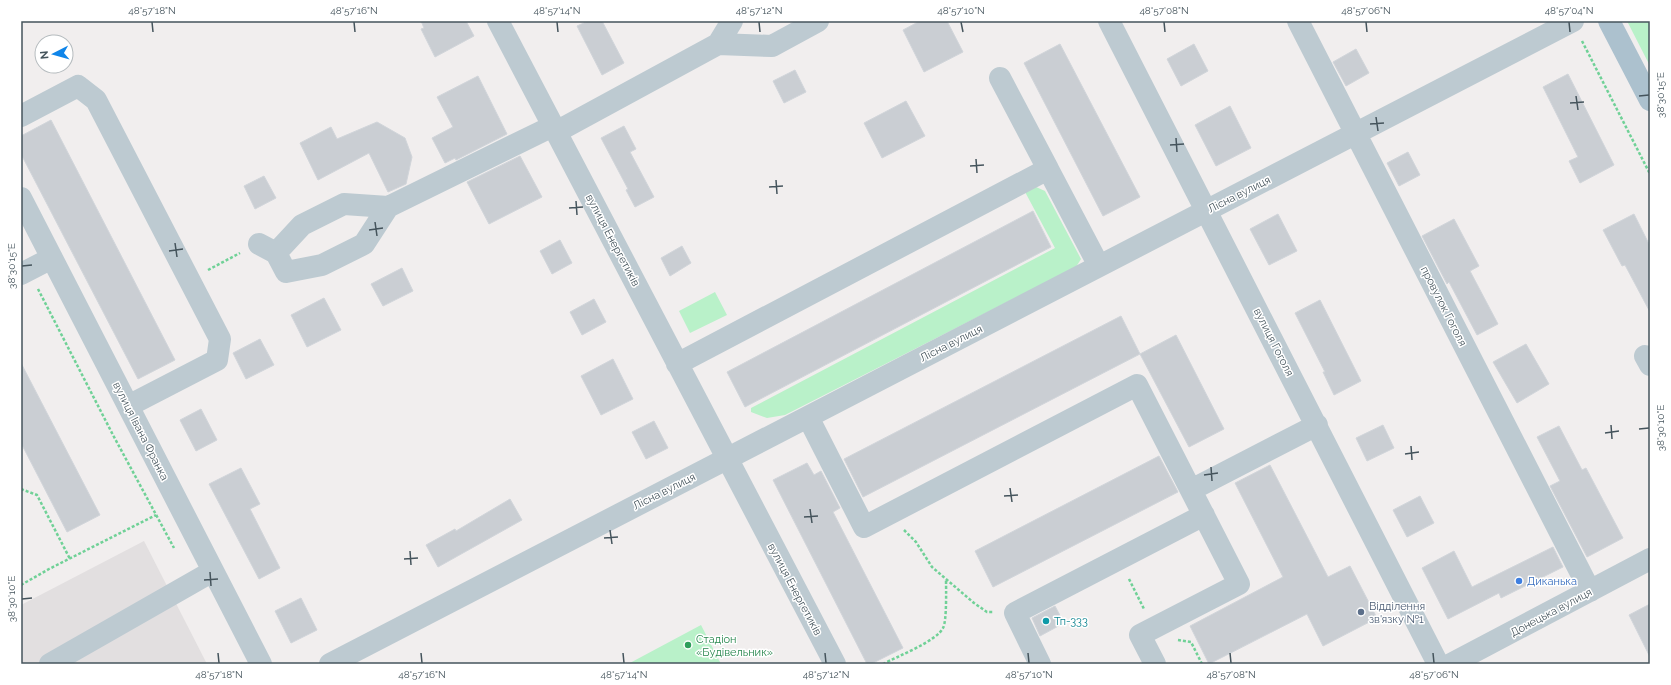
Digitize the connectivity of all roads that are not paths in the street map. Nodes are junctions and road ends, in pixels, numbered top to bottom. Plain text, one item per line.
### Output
1 (498, 21) edge
2 (732, 21) edge
3 (818, 21) edge
4 (1109, 21) edge
5 (1298, 21) edge
6 (1572, 21) edge
7 (1609, 21) edge
8 (718, 44) junction
9 (1000, 78) dead end
10 (1650, 100) edge
11 (21, 116) edge
12 (555, 129) junction
13 (1355, 134) junction
14 (1048, 169) junction
15 (21, 198) edge
16 (388, 207) junction
17 (1207, 210) junction
18 (52, 258) junction
19 (1099, 266) junction
20 (25, 272) edge
21 (678, 364) junction
22 (128, 406) junction
23 (808, 417) junction
24 (1317, 425) junction
25 (727, 458) junction
26 (1191, 490) junction
27 (1204, 515) junction
28 (1650, 560) edge
29 (213, 571) junction
30 (1590, 591) junction
31 (50, 664) edge
32 (261, 664) edge
33 (330, 664) edge
34 (835, 664) edge
35 (1040, 664) edge
36 (1155, 664) edge
37 (1438, 664) edge
38 (1451, 664) edge

1 - 12 street, вулиця Енергетиків
2 - 8 street
3 - 8 street
4 - 17 street, вулиця Гоголя
5 - 13 street, провулок Гоголя
6 - 13 street, Лісна вулиця
7 - 10 main road
8 - 12 street
9 - 14 street
11 - 22 street
12 - 16 street
12 - 21 street, вулиця Енергетиків
13 - 17 street, Лісна вулиця
13 - 30 street, провулок Гоголя
14 - 19 street
14 - 21 street
15 - 18 street, вулиця Івана Франка
16 - 16 street
17 - 19 street, Лісна вулиця
17 - 24 street, вулиця Гоголя
18 - 20 street
18 - 22 street, вулиця Івана Франка
19 - 23 street, Лісна вулиця
21 - 25 street, вулиця Енергетиків
22 - 29 street, вулиця Івана Франка
23 - 25 street, Лісна вулиця
23 - 26 street
24 - 26 street
24 - 37 street, вулиця Гоголя
25 - 33 street, Лісна вулиця
25 - 34 street, вулиця Енергетиків
26 - 27 street
27 - 35 street
27 - 36 street
28 - 30 street, Донецька вулиця
29 - 31 street
29 - 32 street, вулиця Івана Франка
30 - 38 street, Донецька вулиця

